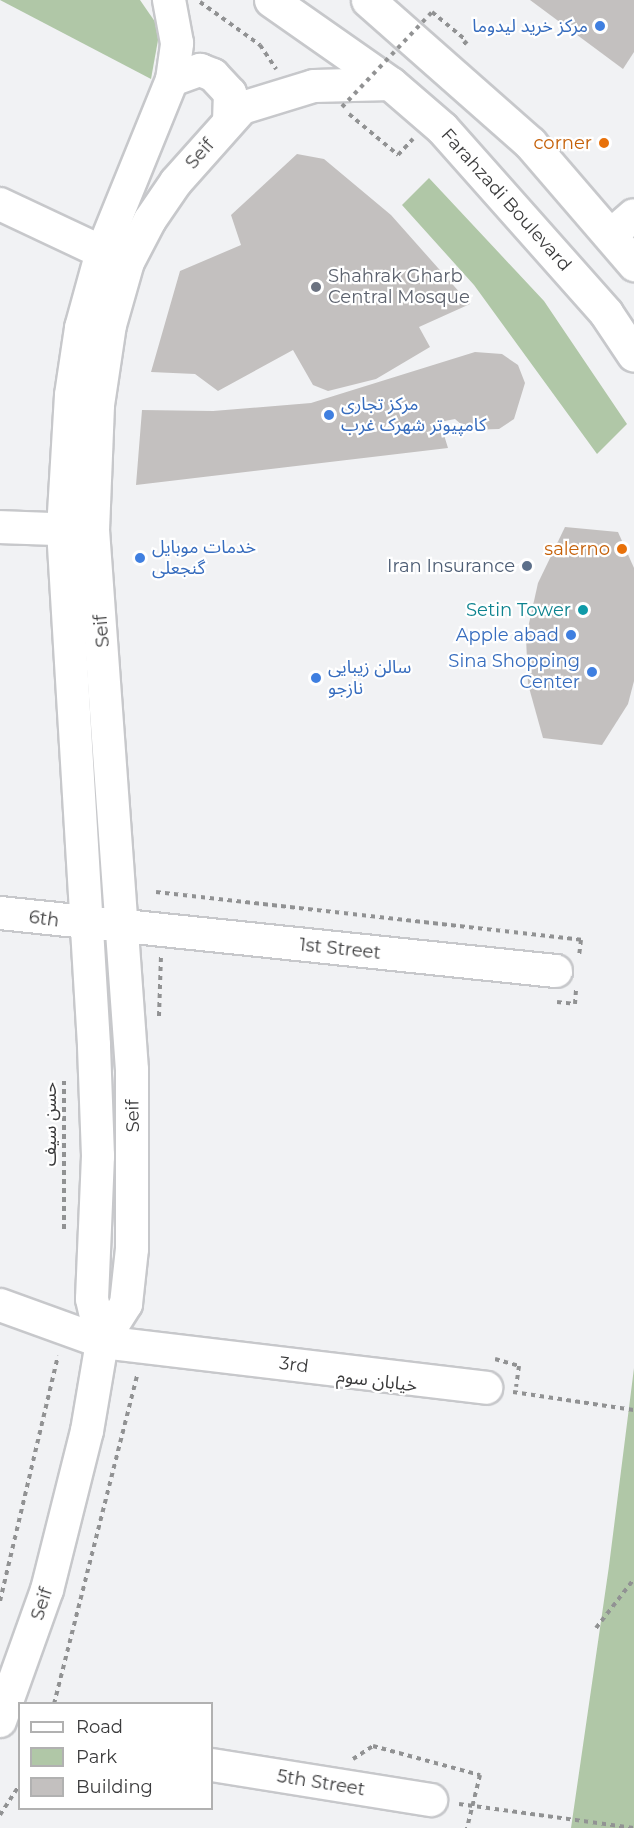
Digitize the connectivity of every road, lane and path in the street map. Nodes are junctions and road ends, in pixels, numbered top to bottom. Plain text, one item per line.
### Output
1 (169, 0) edge
2 (196, 0) edge
3 (271, 0) edge
4 (368, 0) edge
5 (468, 41) dead end
6 (279, 74) dead end
7 (172, 80) junction
8 (391, 84) junction
9 (229, 120) junction
10 (398, 155) dead end
11 (0, 204) edge
12 (623, 225) edge
13 (102, 252) junction
14 (634, 264) edge
15 (634, 355) edge
16 (0, 527) edge
17 (78, 530) junction
18 (0, 913) edge
19 (87, 925) junction
20 (124, 927) junction
21 (556, 971) dead end
22 (64, 1066) dead end
23 (63, 1241) dead end
24 (0, 1305) edge
25 (61, 1342) dead end
26 (102, 1342) junction
27 (139, 1365) dead end
28 (485, 1373) junction
29 (514, 1404) dead end
30 (634, 1410) edge
31 (634, 1579) edge
32 (0, 1601) edge
33 (596, 1628) dead end
34 (55, 1702) edge
35 (6, 1713) edge
36 (213, 1765) edge
37 (18, 1787) edge
38 (431, 1800) joint
39 (0, 1815) edge
40 (634, 1828) edge

1 - 7 street, Seif
2 - 6 path
3 - 8 main road, Farahzadi Boulevard
4 - 12 main road
5 - 10 path, bridge
7 - 9 street
7 - 13 street, Seif
8 - 9 street, Seif
8 - 15 main road, Farahzadi Boulevard
9 - 17 street, Seif
11 - 13 street
12 - 14 main road
13 - 17 street, Seif
16 - 17 street
17 - 19 street, Seif
17 - 20 street, Seif
18 - 19 street, 6th
19 - 20 street, 6th
19 - 26 street, Seif
20 - 21 street, 1st Street
20 - 26 street, Seif
22 - 23 path, حسن سیف
24 - 26 street, 3rd
25 - 32 path
26 - 28 street, 3rd
26 - 35 street, Seif
27 - 34 path
28 - 29 path
28 - 30 path
31 - 33 path
36 - 38 street, 5th Street
37 - 39 path
38 - 40 path

